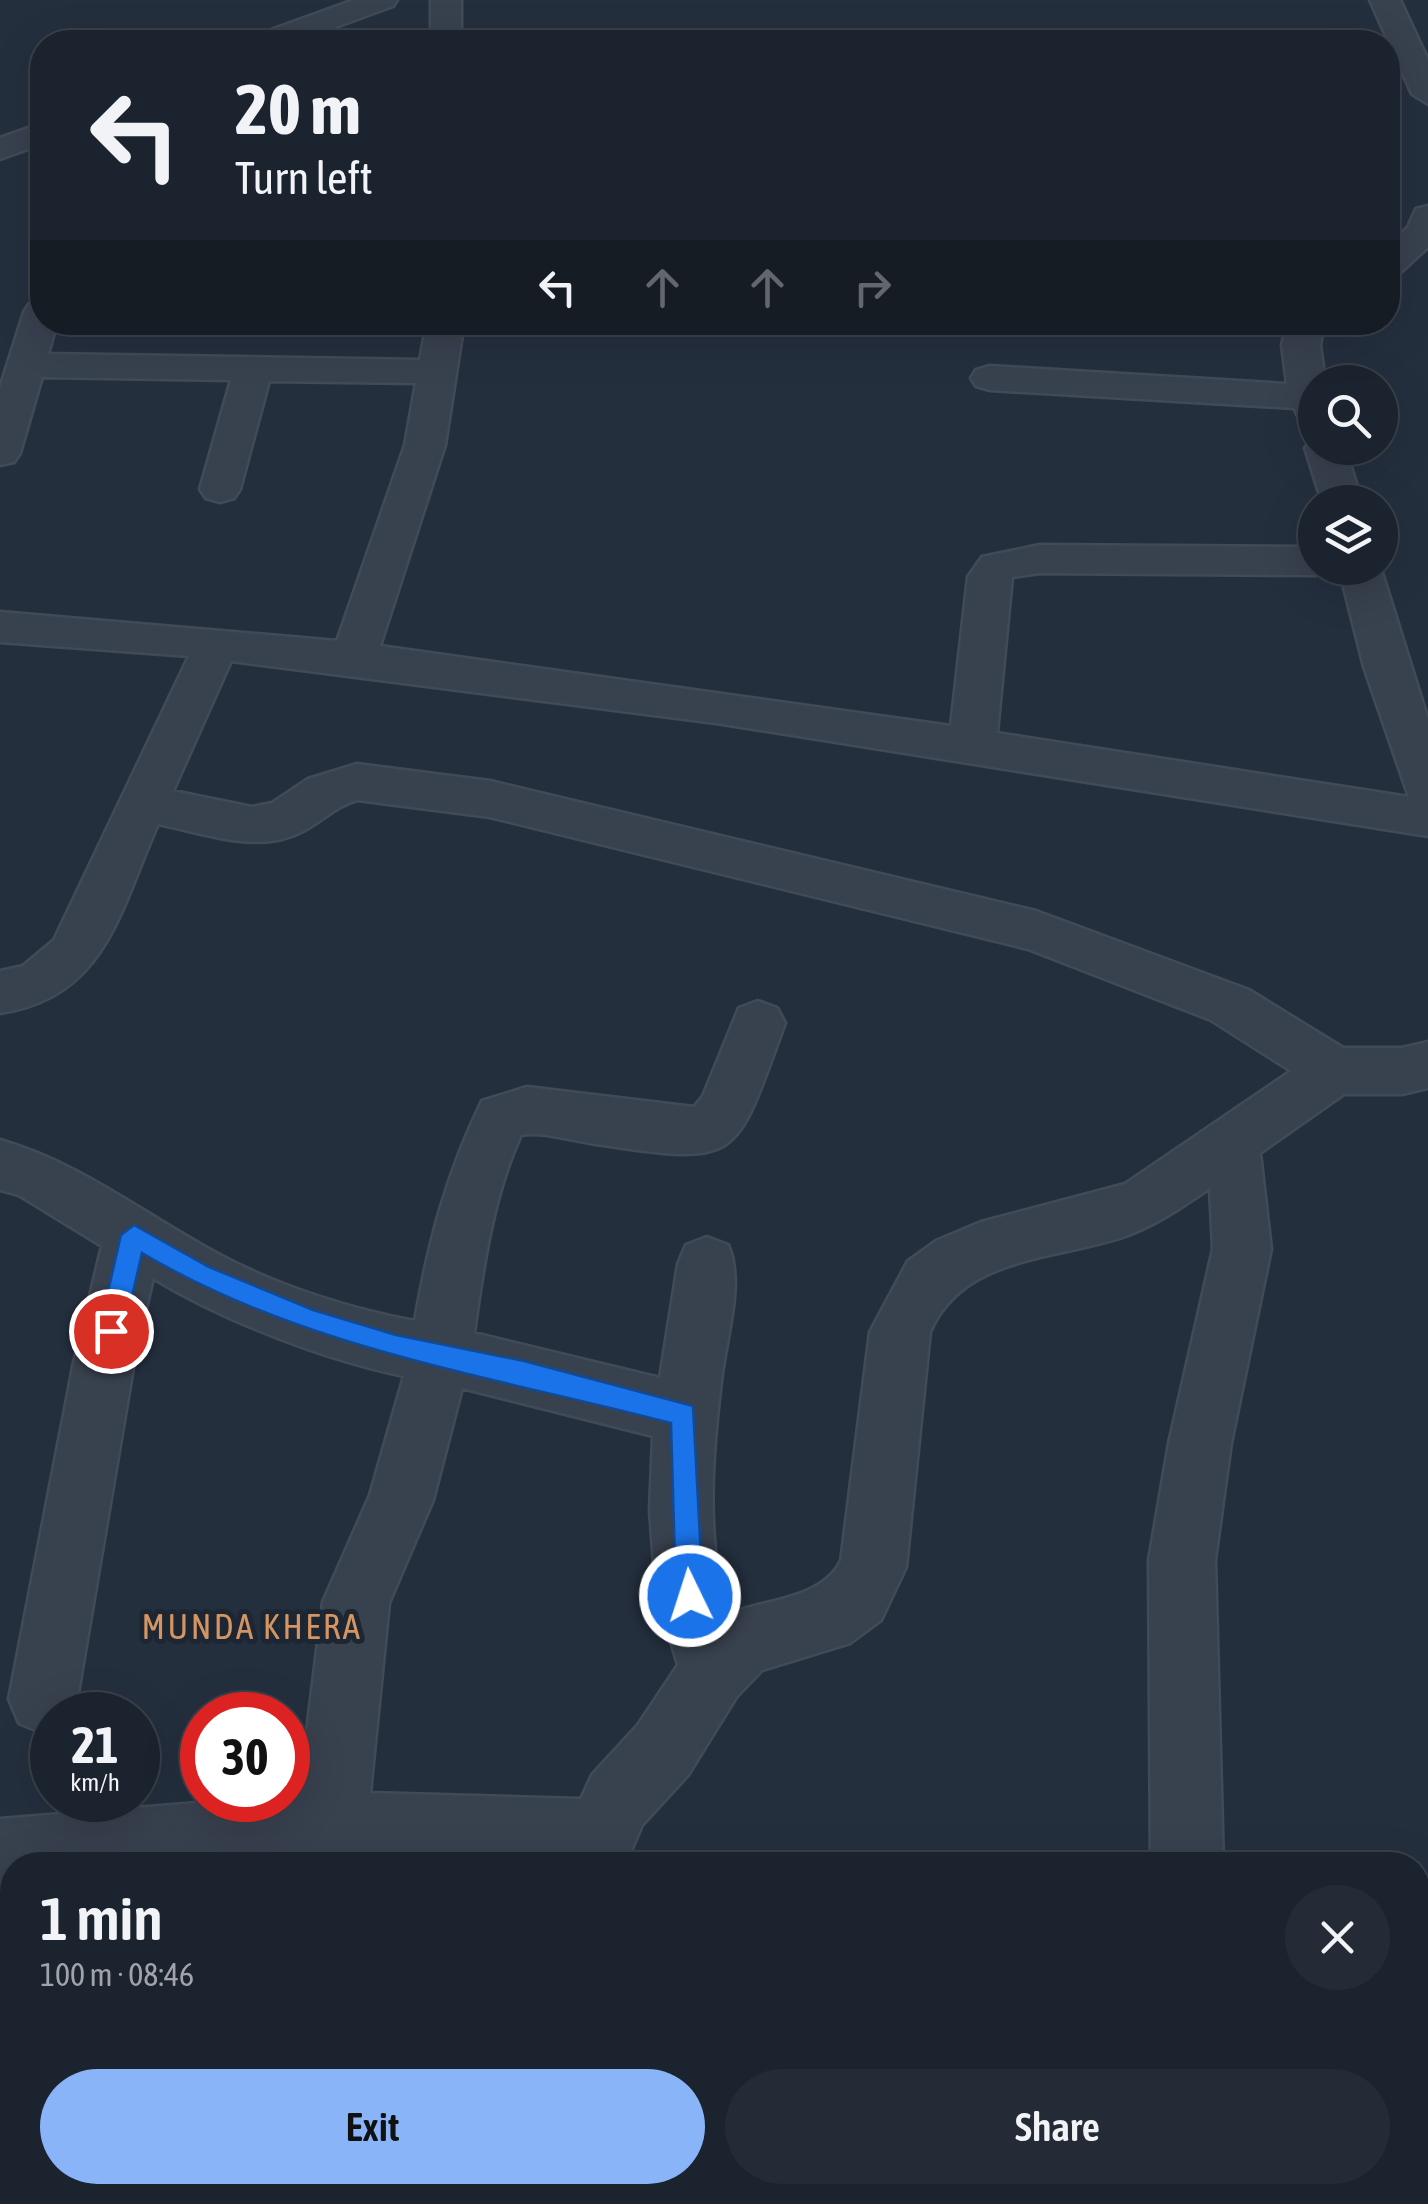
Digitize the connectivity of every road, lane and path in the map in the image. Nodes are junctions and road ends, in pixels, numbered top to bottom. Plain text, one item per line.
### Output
1 (382, 0) edge
2 (446, 0) edge
3 (1385, 0) edge
4 (301, 30) edge
5 (446, 30) edge
6 (1399, 30) edge
7 (1400, 33) edge
8 (1428, 94) edge
9 (30, 138) edge
10 (0, 149) edge
11 (1428, 216) edge
12 (1400, 253) edge
13 (35, 335) edge
14 (444, 335) edge
15 (1302, 335) edge
16 (26, 365) junction
17 (1305, 365) edge
18 (254, 369) junction
19 (438, 372) junction
20 (990, 378) dead end
21 (1298, 404) edge
22 (0, 453) edge
23 (220, 489) dead end
24 (1298, 560) edge
25 (1365, 585) edge
26 (0, 627) edge
27 (216, 644) junction
28 (354, 657) junction
29 (972, 749) junction
30 (1428, 788) edge
31 (146, 804) junction
32 (1428, 818) edge
33 (0, 992) edge
34 (758, 1023) dead end
35 (1428, 1065) edge
36 (1334, 1072) junction
37 (1230, 1146) junction
38 (0, 1165) edge
39 (134, 1235) junction
40 (707, 1264) dead end
41 (440, 1355) junction
42 (684, 1414) junction
43 (713, 1672) junction
44 (43, 1692) edge
45 (332, 1828) junction
46 (593, 1850) edge
47 (26, 1852) edge
48 (1187, 1852) edge

1 - 4 street
2 - 5 street
3 - 6 street
7 - 8 street
9 - 10 street
11 - 12 street
13 - 16 street
14 - 19 street
15 - 17 street
16 - 18 street
16 - 22 street
18 - 19 street
18 - 23 street
19 - 28 street
20 - 21 street
24 - 29 street
25 - 30 street
26 - 27 street
27 - 28 street
27 - 31 street
28 - 29 street
29 - 32 street
31 - 33 street
31 - 36 street
34 - 41 street
35 - 36 street
36 - 37 street
37 - 43 street
37 - 48 street
38 - 39 street
39 - 41 street
39 - 44 street
40 - 42 street
41 - 42 street
41 - 45 street
42 - 43 street
43 - 46 street
45 - 46 street
45 - 47 street

